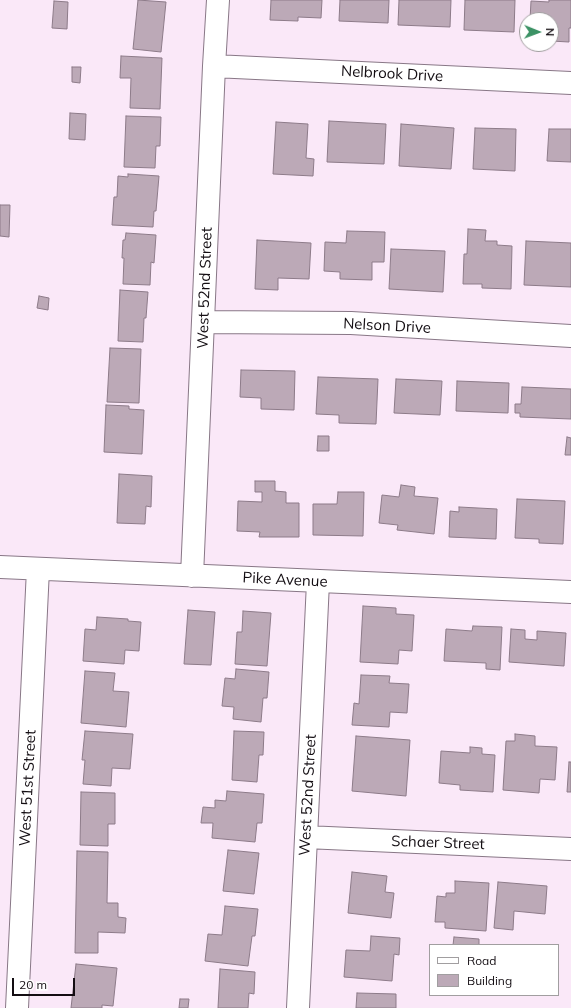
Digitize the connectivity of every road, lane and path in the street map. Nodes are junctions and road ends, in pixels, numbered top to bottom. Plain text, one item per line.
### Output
1 (218, 0) edge
2 (214, 66) junction
3 (571, 82) edge
4 (203, 322) junction
5 (571, 336) edge
6 (0, 567) edge
7 (38, 569) junction
8 (192, 576) junction
9 (318, 582) junction
10 (571, 592) edge
11 (306, 837) junction
12 (571, 849) edge
13 (17, 1008) edge
14 (298, 1008) edge

1 - 2 street, West 52nd Street
2 - 3 street, Nelbrook Drive
2 - 4 street, West 52nd Street
4 - 5 street, Nelson Drive
4 - 8 street, West 52nd Street
6 - 7 street, Pike Avenue
7 - 8 street, Pike Avenue
7 - 13 street, West 51st Street
8 - 9 street, Pike Avenue
9 - 10 street, Pike Avenue
9 - 11 street, West 52nd Street
11 - 12 street, Schaer Street
11 - 14 street, West 52nd Street

